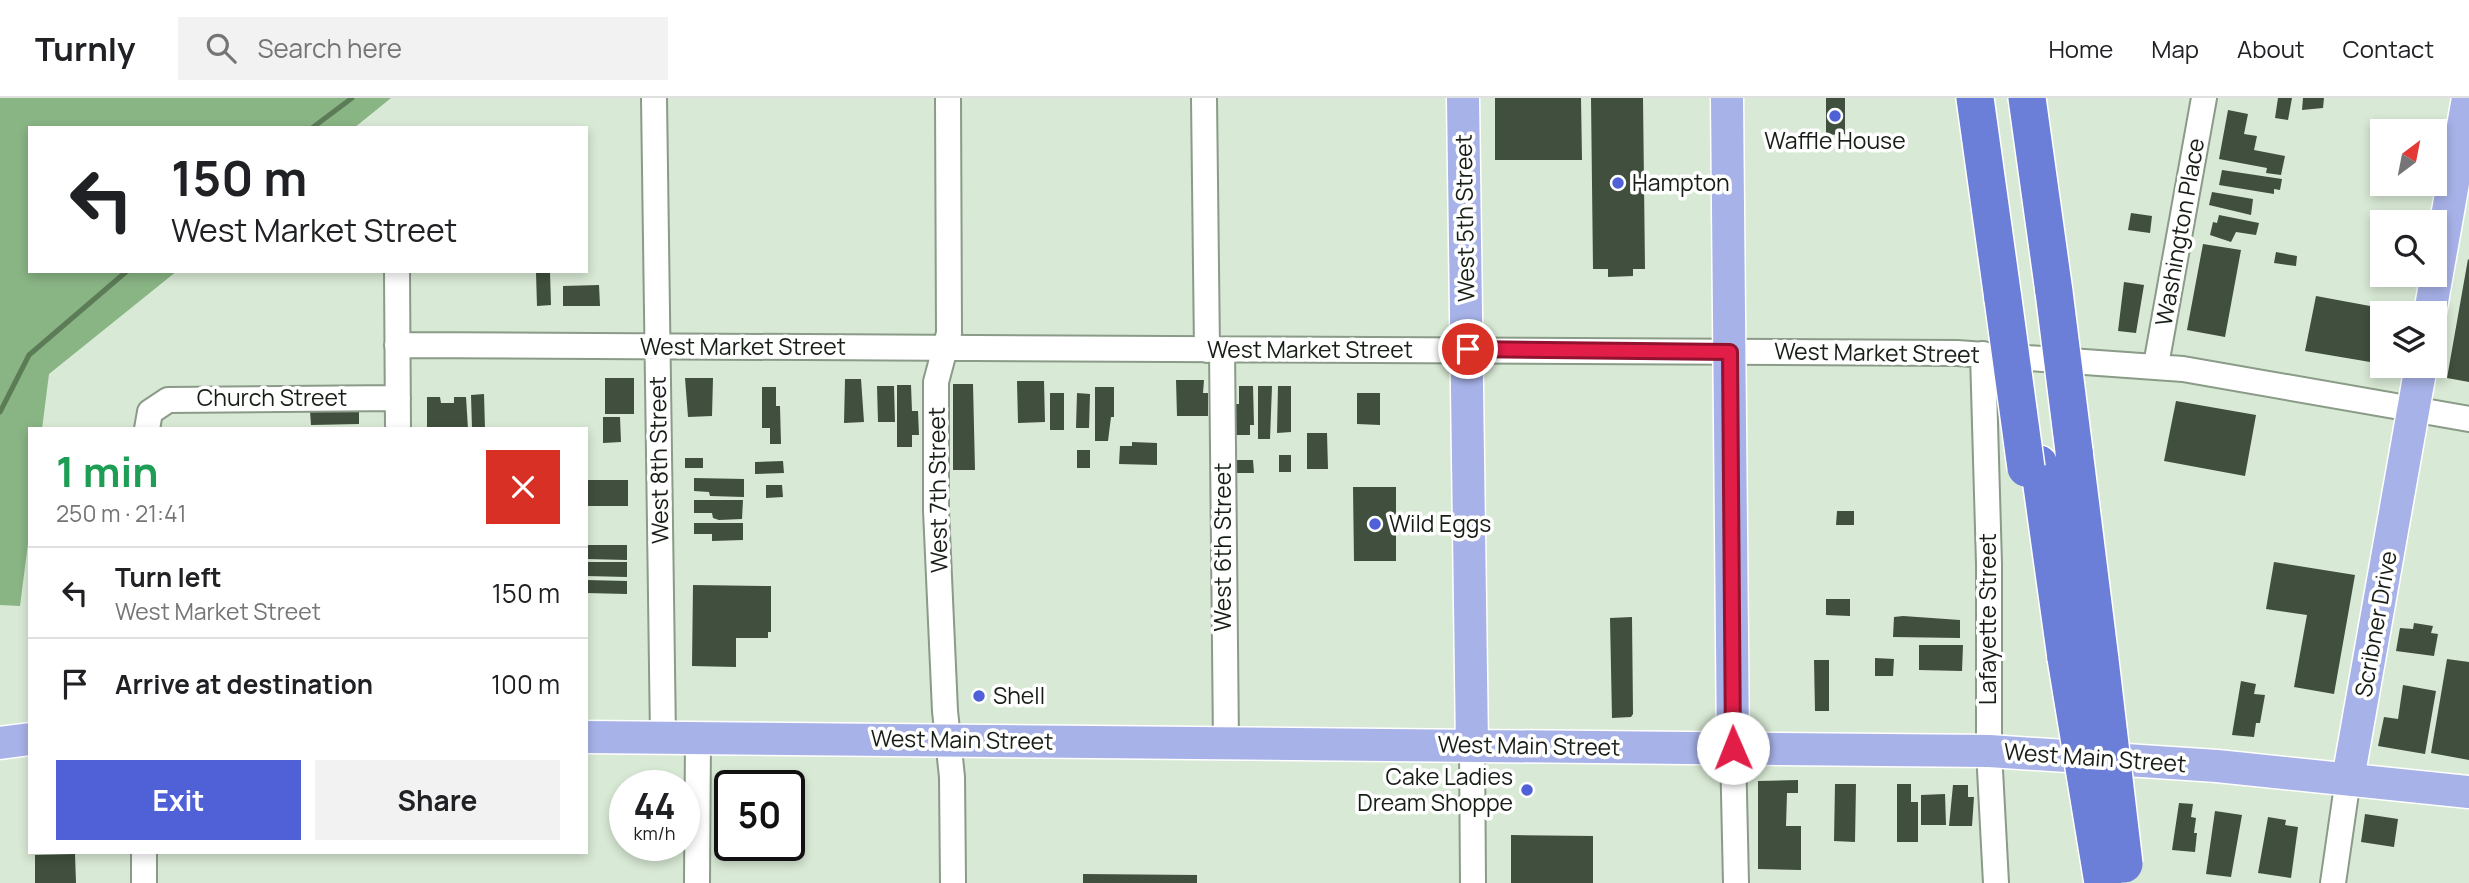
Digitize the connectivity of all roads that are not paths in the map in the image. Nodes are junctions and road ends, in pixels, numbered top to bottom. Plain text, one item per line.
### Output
1 (653, 98) edge
2 (948, 98) edge
3 (1204, 98) edge
4 (1463, 98) edge
5 (1727, 98) edge
6 (1975, 98) edge
7 (1988, 98) edge
8 (2027, 98) edge
9 (2204, 98) edge
10 (2468, 98) edge
11 (397, 273) edge
12 (2009, 298) junction
13 (2432, 301) edge
14 (397, 345) junction
15 (657, 347) junction
16 (944, 348) junction
17 (1468, 349) junction
18 (1214, 350) junction
19 (1730, 352) junction
20 (1983, 354) junction
21 (2156, 365) junction
22 (2419, 378) edge
23 (398, 398) junction
24 (2413, 410) junction
25 (2469, 419) edge
26 (149, 420) edge
27 (398, 427) edge
28 (2073, 660) junction
29 (588, 737) edge
30 (663, 737) junction
31 (698, 738) junction
32 (28, 739) edge
33 (949, 740) junction
34 (0, 743) edge
35 (1226, 743) junction
36 (1472, 746) junction
37 (1733, 748) junction
38 (1989, 751) junction
39 (2348, 779) junction
40 (2469, 792) edge
41 (144, 854) edge
42 (2112, 878) edge
43 (144, 883) edge
44 (697, 883) edge
45 (953, 883) edge
46 (1473, 883) edge
47 (1736, 883) edge
48 (1996, 883) edge
49 (2333, 883) edge

1 - 15 street, West 8th Street
2 - 16 street, West 7th Street
3 - 18 street, West 6th Street
4 - 17 main road, West 5th Street
5 - 19 main road
6 - 12 highway
7 - 12 highway
8 - 28 highway, bridge
9 - 21 street, Washington Place
10 - 13 main road
11 - 14 street
12 - 28 highway, bridge
14 - 15 street, West Market Street
14 - 23 street
15 - 16 street, West Market Street
15 - 30 street, West 8th Street
16 - 18 street, West Market Street
16 - 33 street, West 7th Street
17 - 18 street, West Market Street
17 - 19 street, West Market Street
17 - 36 main road, West 5th Street
18 - 35 street, West 6th Street
19 - 20 street, West Market Street
19 - 37 main road
20 - 21 street, West Market Street
20 - 38 street, Lafayette Street
21 - 24 street, West Market Street
22 - 24 main road, Scribner Drive
23 - 26 street, Church Street
23 - 27 street
24 - 25 street, West Market Street
24 - 39 main road, Scribner Drive
28 - 42 highway
29 - 30 main road, West Main Street
30 - 31 main road, West Main Street
31 - 33 main road, West Main Street
31 - 44 street
32 - 34 main road
33 - 35 main road, West Main Street
33 - 45 street, West 7th Street
35 - 36 main road, West Main Street
36 - 37 main road, West Main Street
36 - 46 street, West 5th Street
37 - 38 main road, West Main Street
37 - 47 street
38 - 39 main road, West Main Street
38 - 48 street, Lafayette Street
39 - 40 main road, West Main Street
39 - 49 street, Scribner Drive
41 - 43 street

